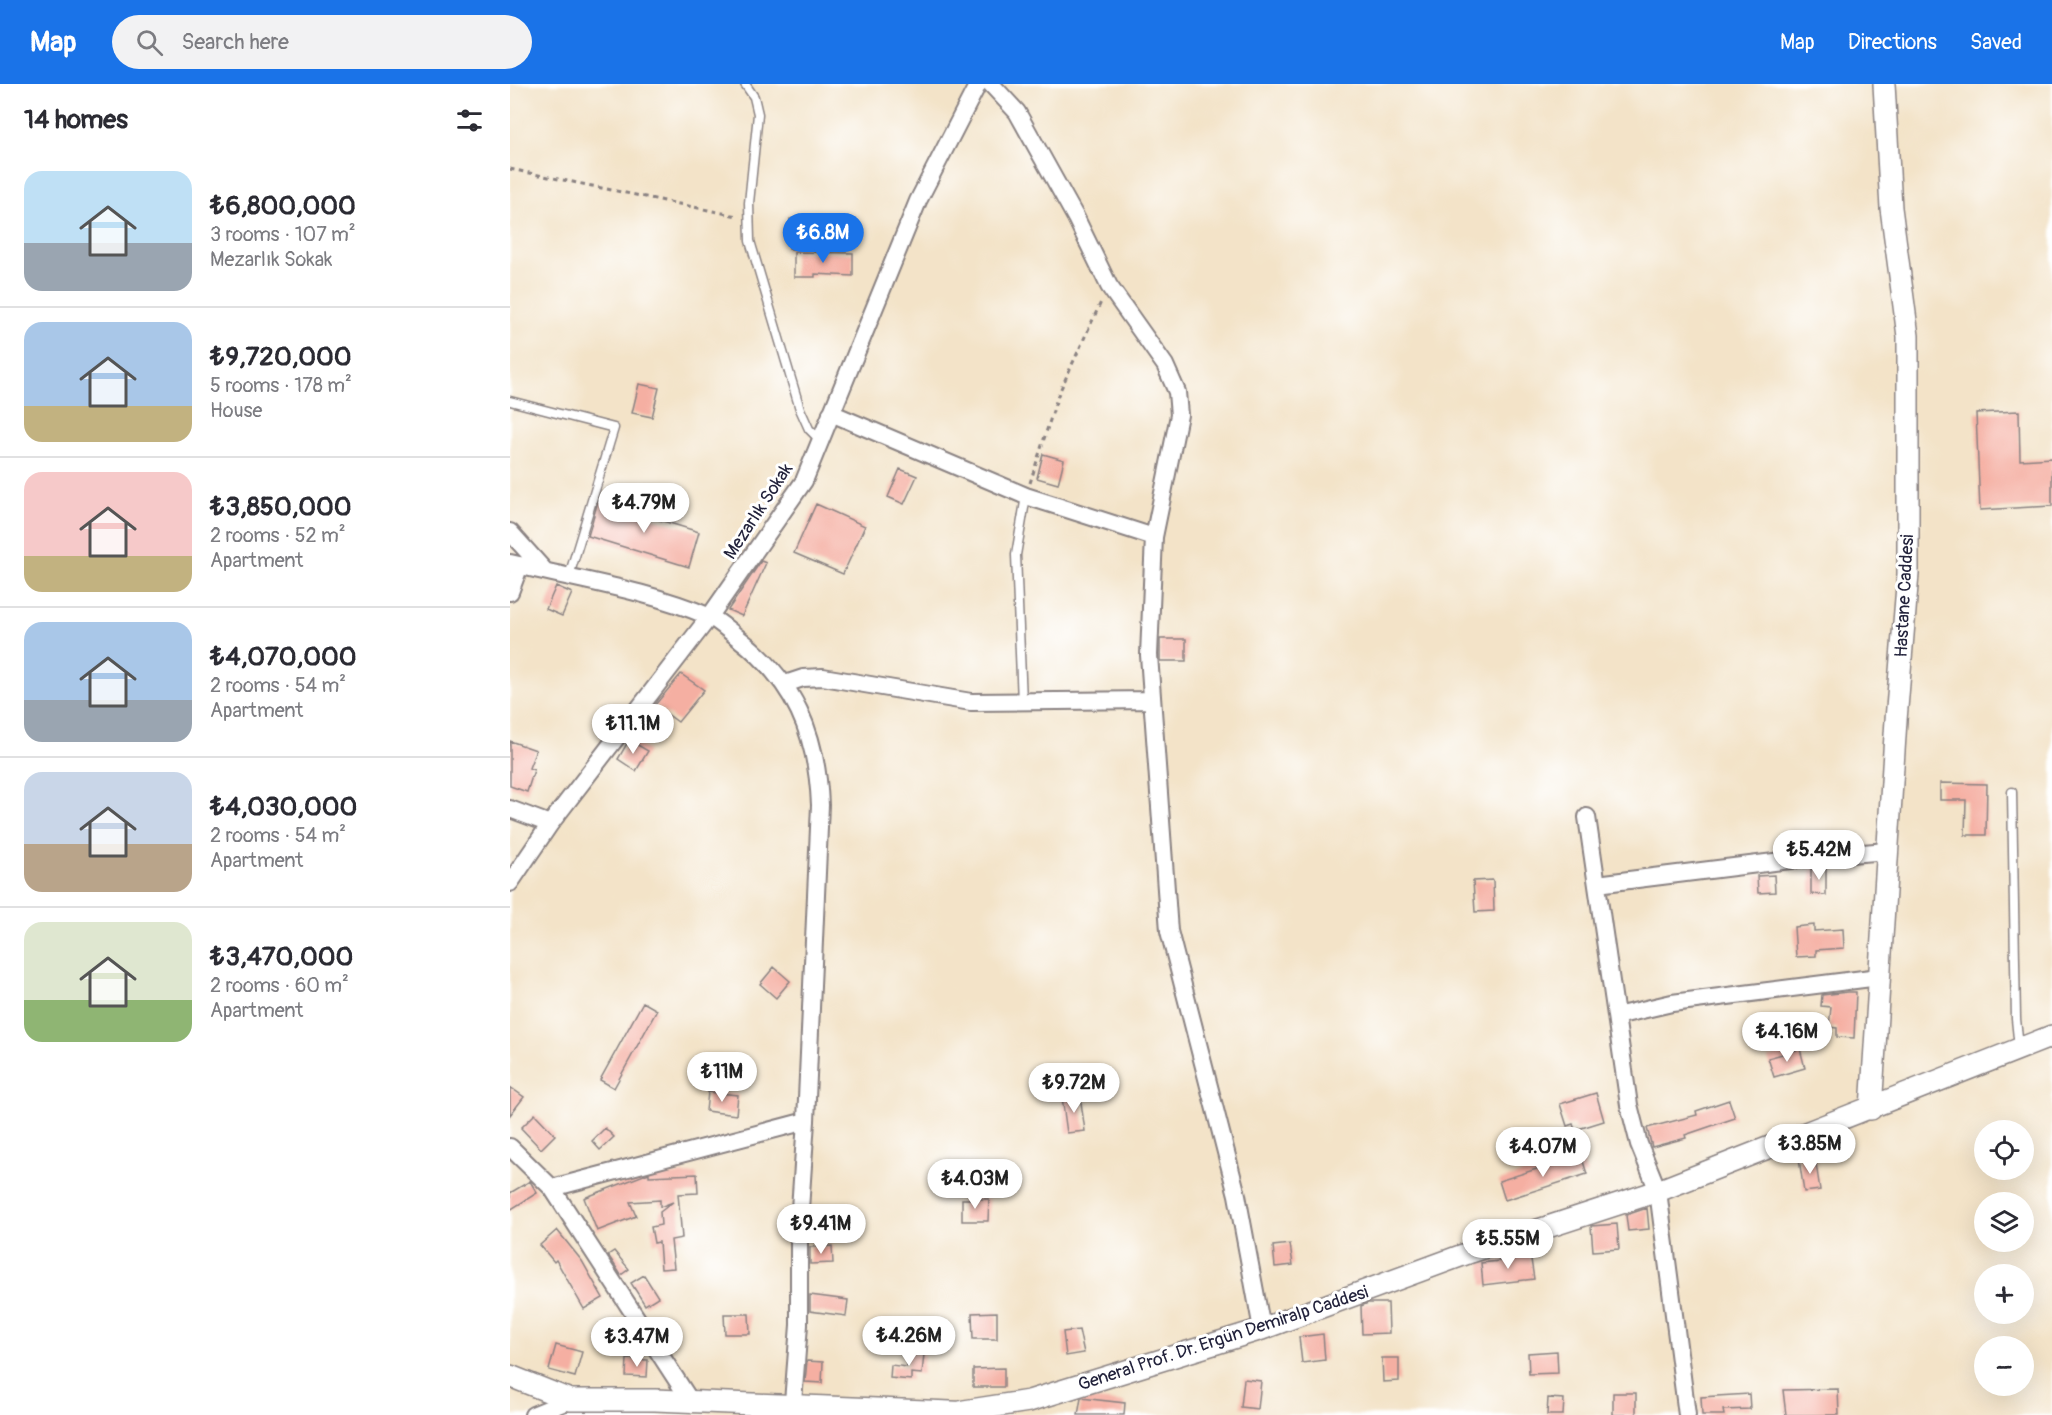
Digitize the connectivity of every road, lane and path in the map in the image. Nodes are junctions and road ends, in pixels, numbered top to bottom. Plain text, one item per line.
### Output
1 (745, 84) edge
2 (978, 84) edge
3 (991, 84) edge
4 (1884, 84) edge
5 (510, 169) edge
6 (748, 218) junction
7 (1109, 286) junction
8 (510, 401) edge
9 (831, 413) junction
10 (820, 440) junction
11 (1026, 496) junction
12 (510, 532) edge
13 (1154, 537) junction
14 (515, 564) edge
15 (545, 571) junction
16 (569, 576) junction
17 (510, 592) edge
18 (710, 616) junction
19 (785, 684) junction
20 (1152, 700) junction
21 (1022, 702) junction
22 (2012, 792) dead end
23 (510, 809) edge
24 (1587, 817) dead end
25 (550, 824) junction
26 (1887, 851) junction
27 (510, 883) edge
28 (1597, 884) junction
29 (1880, 977) junction
30 (1616, 1016) junction
31 (2052, 1036) edge
32 (2019, 1048) junction
33 (1871, 1109) junction
34 (806, 1121) junction
35 (510, 1147) edge
36 (552, 1188) junction
37 (1658, 1191) junction
38 (1262, 1329) junction
39 (510, 1376) edge
40 (570, 1400) junction
41 (691, 1402) junction
42 (655, 1407) edge
43 (792, 1410) edge
44 (878, 1411) edge
45 (539, 1413) edge
46 (973, 1413) edge
47 (1687, 1415) edge

1 - 6 lane
2 - 9 street, Mezarlık Sokak
3 - 7 street
4 - 26 street, Hastane Caddesi
5 - 6 path
6 - 10 lane
7 - 11 path
7 - 13 street
8 - 16 lane
9 - 10 street, Mezarlık Sokak
9 - 11 street
10 - 18 street, Mezarlık Sokak
11 - 13 street
11 - 21 lane
12 - 15 street
13 - 20 street
14 - 15 street
14 - 17 street
15 - 16 street
16 - 18 street
18 - 19 street
18 - 25 street, Mezarlık Sokak
19 - 21 street
19 - 34 street
20 - 21 street
20 - 38 street
22 - 32 lane
23 - 25 street
24 - 28 street
25 - 27 street, Mezarlık Sokak
26 - 28 street
26 - 29 street, Hastane Caddesi
28 - 30 street
29 - 30 street
29 - 33 street, Hastane Caddesi
30 - 37 street
31 - 32 street, General Prof. Dr. Ergün Demiralp Caddesi
32 - 33 street, General Prof. Dr. Ergün Demiralp Caddesi
33 - 37 street, General Prof. Dr. Ergün Demiralp Caddesi
34 - 36 street
34 - 43 street
35 - 36 street
36 - 41 street
37 - 38 street, General Prof. Dr. Ergün Demiralp Caddesi
37 - 47 street
38 - 46 street, General Prof. Dr. Ergün Demiralp Caddesi
39 - 40 street
40 - 42 street, General Prof. Dr. Ergün Demiralp Caddesi
40 - 45 street
41 - 42 street, General Prof. Dr. Ergün Demiralp Caddesi
41 - 43 street, General Prof. Dr. Ergün Demiralp Caddesi
43 - 44 street, General Prof. Dr. Ergün Demiralp Caddesi
44 - 46 street, General Prof. Dr. Ergün Demiralp Caddesi

